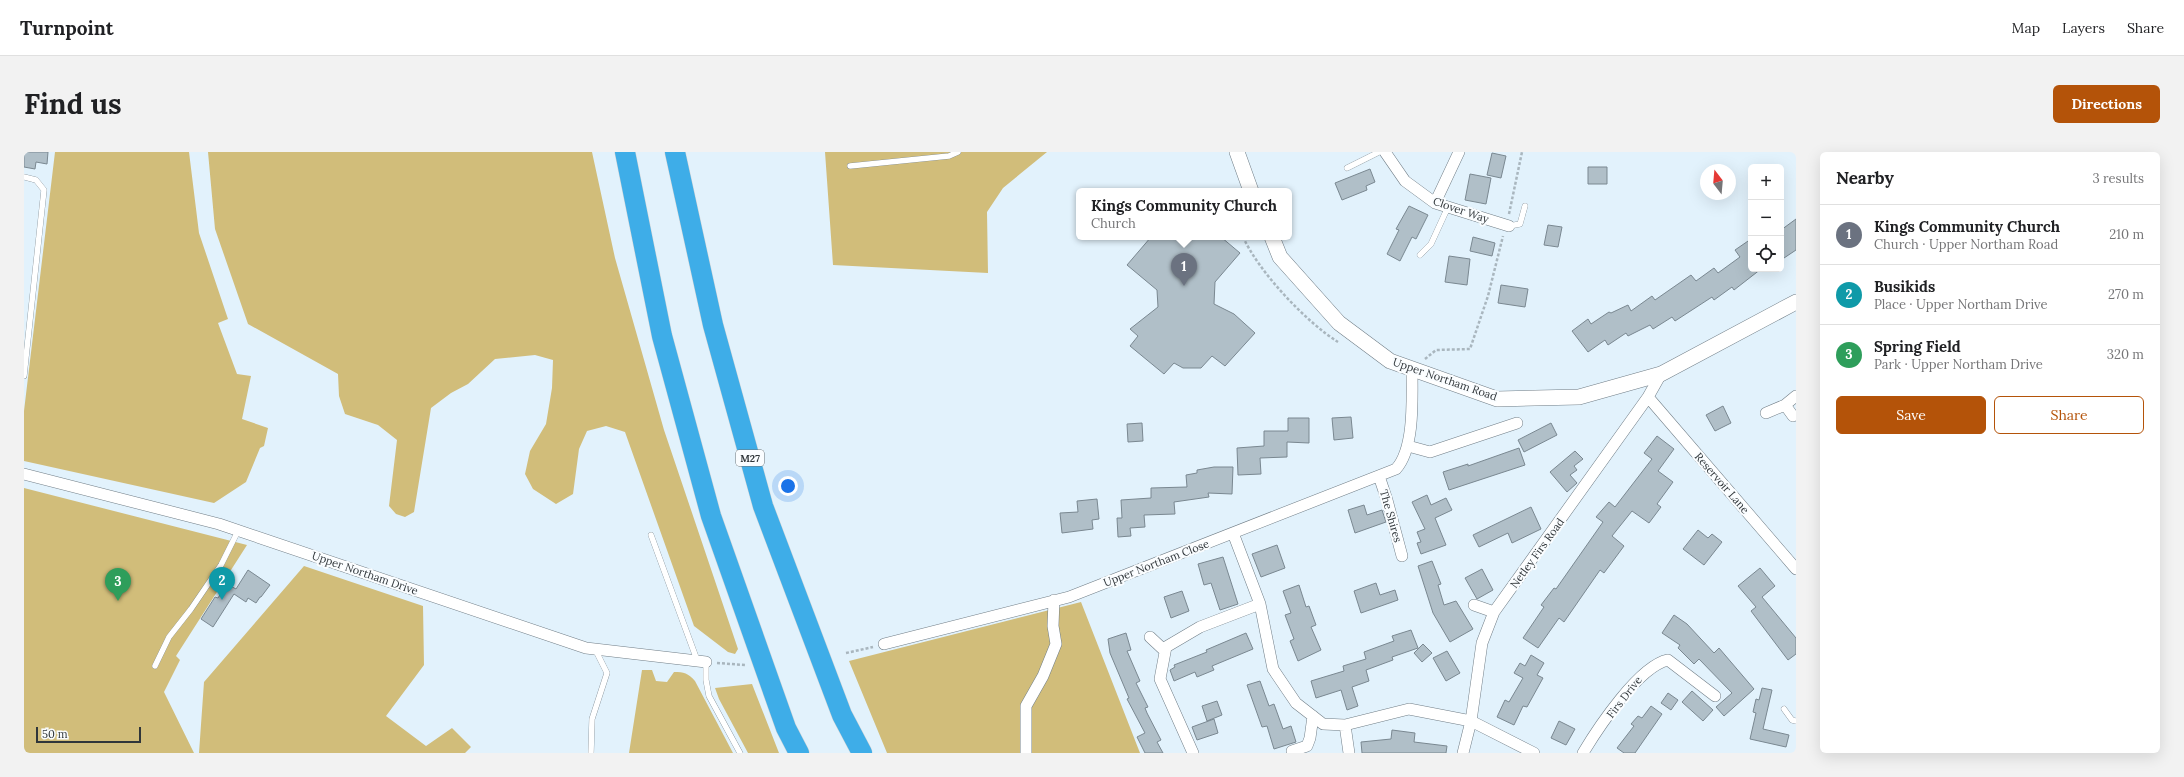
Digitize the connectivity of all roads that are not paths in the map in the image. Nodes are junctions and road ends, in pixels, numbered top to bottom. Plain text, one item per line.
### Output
1 (675, 152) edge
2 (958, 152) edge
3 (1237, 152) edge
4 (1379, 152) edge
5 (1385, 152) edge
6 (1459, 152) edge
7 (625, 153) edge
8 (850, 166) dead end
9 (1347, 168) dead end
10 (24, 177) edge
11 (1250, 188) edge
12 (1435, 203) junction
13 (1525, 206) dead end
14 (1448, 207) junction
15 (1508, 225) joint
16 (1273, 240) edge
17 (1420, 255) dead end
18 (1796, 302) edge
19 (1412, 370) junction
20 (1662, 374) junction
21 (24, 376) edge
22 (1796, 396) edge
23 (1648, 397) junction
24 (1785, 405) junction
25 (1766, 413) dead end
26 (1793, 416) dead end
27 (1517, 424) dead end
28 (1408, 446) junction
29 (24, 474) edge
30 (1379, 476) junction
31 (238, 530) junction
32 (1233, 533) junction
33 (651, 535) dead end
34 (1402, 556) dead end
35 (1796, 569) edge
36 (1054, 600) junction
37 (1260, 604) junction
38 (1474, 605) dead end
39 (1494, 612) junction
40 (1150, 637) dead end
41 (884, 644) road end
42 (595, 648) junction
43 (1165, 651) junction
44 (702, 661) junction
45 (155, 666) dead end
46 (1715, 696) dead end
47 (1784, 709) dead end
48 (1313, 716) junction
49 (1471, 721) junction
50 (1796, 721) edge
51 (1345, 725) junction
52 (1292, 751) dead end
53 (591, 753) edge
54 (740, 753) edge
55 (799, 753) edge
56 (862, 753) edge
57 (1026, 753) edge
58 (1193, 753) edge
59 (1349, 753) edge
60 (1463, 753) edge
61 (1534, 753) edge
62 (1583, 753) edge

1 - 56 highway, M27
2 - 8 lane
3 - 11 main road
4 - 9 lane
5 - 12 street, Clover Way
6 - 12 street
7 - 55 highway
10 - 21 lane
12 - 14 street, Clover Way
13 - 15 lane
14 - 15 street, Clover Way
14 - 17 lane
16 - 19 main road, Upper Northam Road
18 - 20 main road, Upper Northam Road
19 - 20 main road, Upper Northam Road
19 - 28 street, Upper Northam Close
20 - 23 street, Netley Firs Road
22 - 24 street
23 - 35 street, Reservoir Lane
23 - 39 street, Netley Firs Road
24 - 25 street
24 - 26 street
27 - 28 street
28 - 30 street, Upper Northam Close
29 - 31 street, Upper Northam Drive
30 - 32 street, Upper Northam Close
30 - 34 street, The Shires
31 - 42 street, Upper Northam Drive
31 - 45 lane
32 - 36 street, Upper Northam Close
32 - 37 street
33 - 44 lane
36 - 41 street, Upper Northam Close
36 - 57 street
37 - 43 street
37 - 48 street
38 - 39 street
39 - 49 street, Netley Firs Road
40 - 43 street
42 - 44 street, Upper Northam Drive
42 - 53 lane
43 - 58 street
44 - 54 lane
46 - 62 street, Firs Drive
47 - 50 lane
48 - 51 street
48 - 52 street
49 - 51 street
49 - 60 street, Netley Firs Road
49 - 61 street
51 - 59 street

